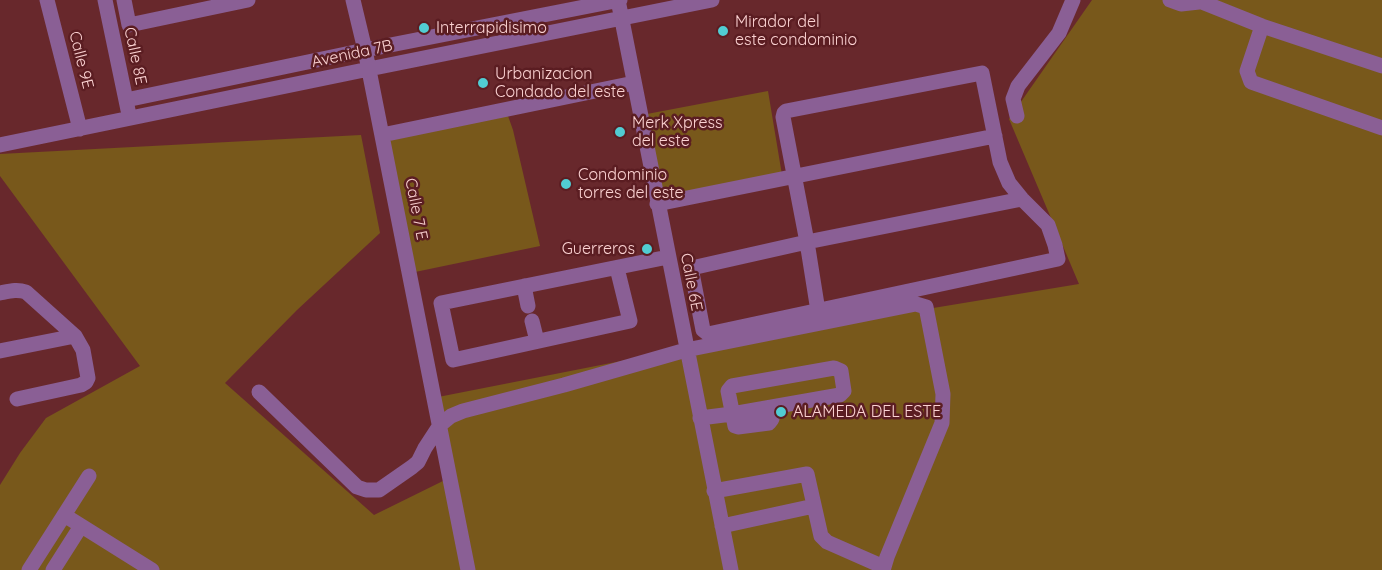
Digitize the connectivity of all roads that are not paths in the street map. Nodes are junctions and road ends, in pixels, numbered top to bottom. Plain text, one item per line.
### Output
1 (47, 0) edge
2 (105, 0) edge
3 (124, 0) edge
4 (248, 0) edge
5 (353, 0) edge
6 (618, 0) edge
7 (712, 0) edge
8 (1073, 0) edge
9 (1170, 0) edge
10 (1198, 1) edge
11 (621, 18) junction
12 (1262, 26) junction
13 (365, 50) junction
14 (1382, 66) edge
15 (369, 69) junction
16 (264, 71) junction
17 (634, 83) junction
18 (269, 89) junction
19 (126, 100) junction
20 (1017, 116) dead end
21 (129, 119) junction
22 (1382, 128) edge
23 (80, 129) junction
24 (382, 135) junction
25 (995, 136) junction
26 (0, 145) edge
27 (794, 176) junction
28 (1022, 199) junction
29 (657, 204) junction
30 (807, 242) junction
31 (668, 257) junction
32 (616, 268) junction
33 (524, 286) junction
34 (0, 293) edge
35 (818, 310) junction
36 (75, 336) junction
37 (537, 341) junction
38 (686, 350) junction
39 (0, 351) edge
40 (259, 392) dead end
41 (17, 399) dead end
42 (732, 414) junction
43 (700, 418) junction
44 (440, 425) junction
45 (89, 476) dead end
46 (714, 491) junction
47 (814, 506) junction
48 (64, 515) junction
49 (81, 526) junction
50 (722, 526) junction
51 (467, 565) edge
52 (883, 569) edge
53 (29, 570) edge
54 (53, 570) edge
55 (152, 570) edge
56 (731, 570) edge

1 - 23 street, Calle 9E
2 - 19 street, Calle 8E
3 - 4 street
5 - 13 street, Calle 7 E
6 - 11 street, Calle 6E
6 - 13 street, Avenida 7B
7 - 11 street, Avenida 7B
8 - 20 street
9 - 10 street
10 - 12 street
11 - 15 street, Avenida 7B
11 - 17 street, Calle 6E
12 - 14 street
12 - 22 street
13 - 15 street, Calle 7 E
13 - 16 street, Avenida 7B
15 - 18 street, Avenida 7B
15 - 24 street, Calle 7 E
16 - 18 street
16 - 19 street, Avenida 7B
17 - 24 street
17 - 29 street, Calle 6E
18 - 21 street, Avenida 7B
19 - 21 street, Calle 8E
21 - 23 street, Avenida 7B
23 - 26 street, Avenida 7B
24 - 44 street, Calle 7 E
25 - 27 street
25 - 27 street
25 - 28 street
27 - 29 street
27 - 30 street
28 - 30 street
28 - 35 street
29 - 31 street, Calle 6E
30 - 35 street
30 - 35 street
31 - 32 street
31 - 38 street, Calle 6E
32 - 33 street
32 - 37 street
33 - 37 street
33 - 37 street
34 - 36 street
36 - 39 street
36 - 41 street
38 - 43 street, Calle 6E
38 - 44 street
38 - 52 street
40 - 44 street
42 - 42 street
42 - 43 street
43 - 46 street, Calle 6E
44 - 51 street, Calle 7 E
45 - 48 street
46 - 47 street
46 - 50 street, Calle 6E
47 - 50 street
47 - 52 street
48 - 49 street
48 - 53 street
49 - 54 street
49 - 55 street
50 - 56 street, Calle 6E

